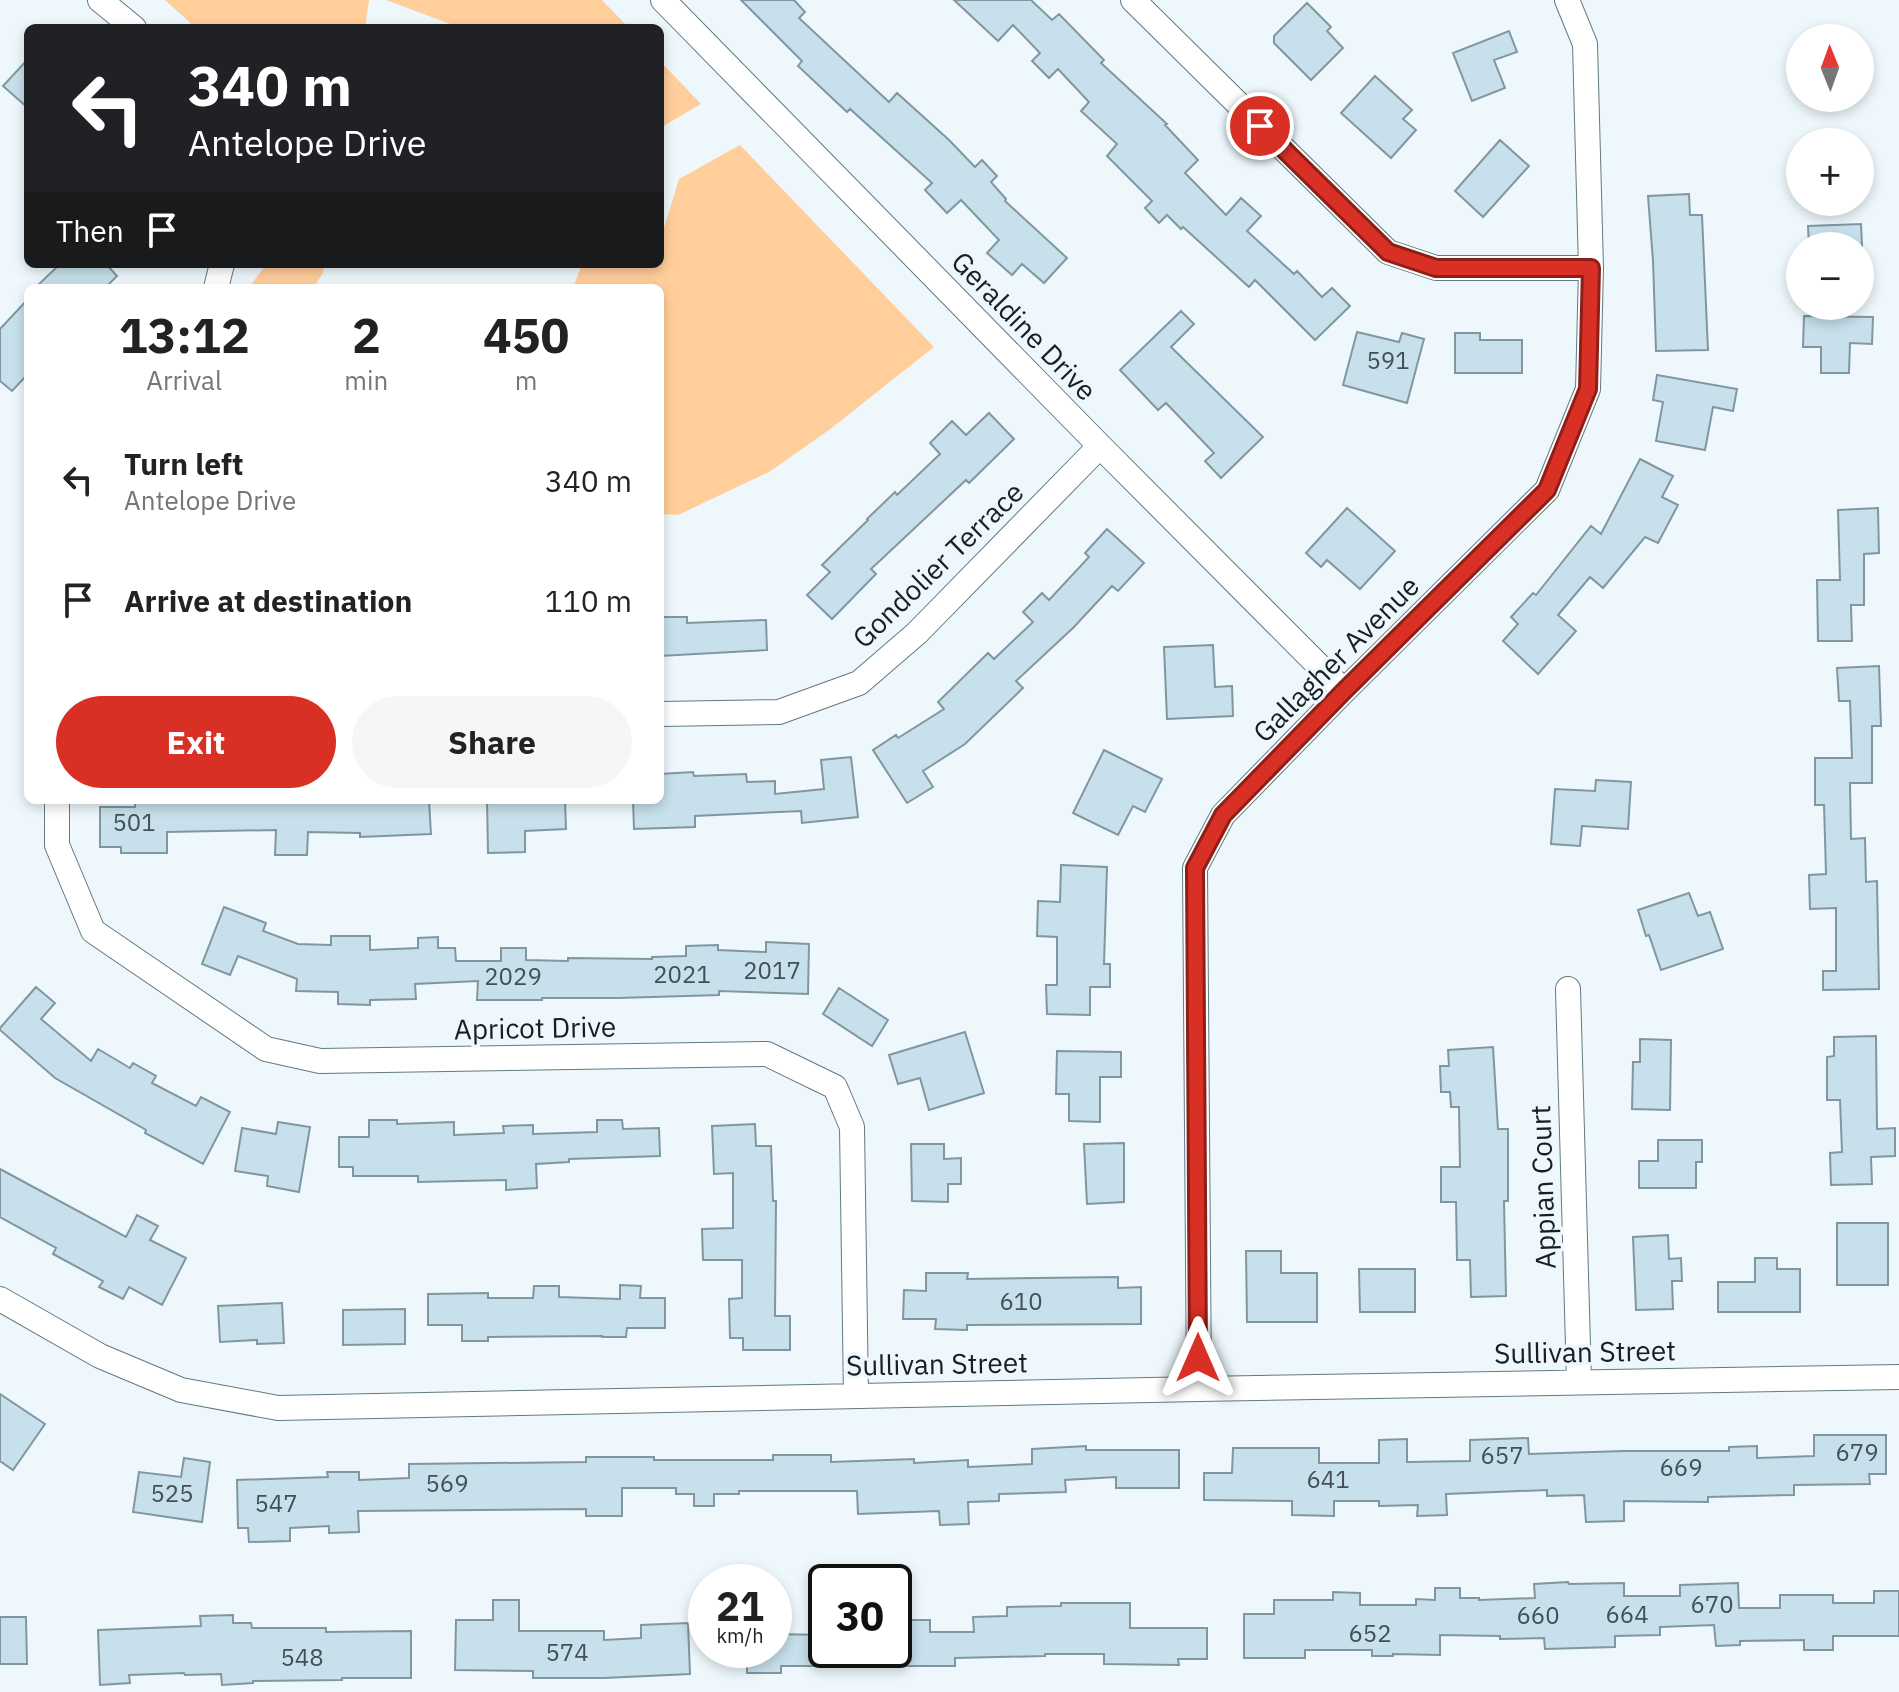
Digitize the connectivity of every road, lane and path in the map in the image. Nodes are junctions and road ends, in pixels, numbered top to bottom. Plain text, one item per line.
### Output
1 (100, 0) edge
2 (663, 0) edge
3 (1133, 0) edge
4 (1567, 0) edge
5 (129, 24) edge
6 (1591, 268) junction
7 (1100, 446) junction
8 (1344, 691) junction
9 (664, 714) edge
10 (57, 804) edge
11 (1568, 989) dead end
12 (0, 1299) edge
13 (1899, 1377) edge
14 (1579, 1382) junction
15 (1199, 1389) junction
16 (856, 1396) junction

1 - 5 street
2 - 7 street, Geraldine Drive
3 - 6 street
4 - 6 street, Gallagher Avenue
6 - 8 street, Gallagher Avenue
7 - 8 street, Geraldine Drive
7 - 9 street, Gondolier Terrace
8 - 15 street, Gallagher Avenue
10 - 16 street, Apricot Drive
11 - 14 street, Appian Court
12 - 16 street, Sullivan Street
13 - 14 street, Sullivan Street
14 - 15 street, Sullivan Street
15 - 16 street, Sullivan Street

